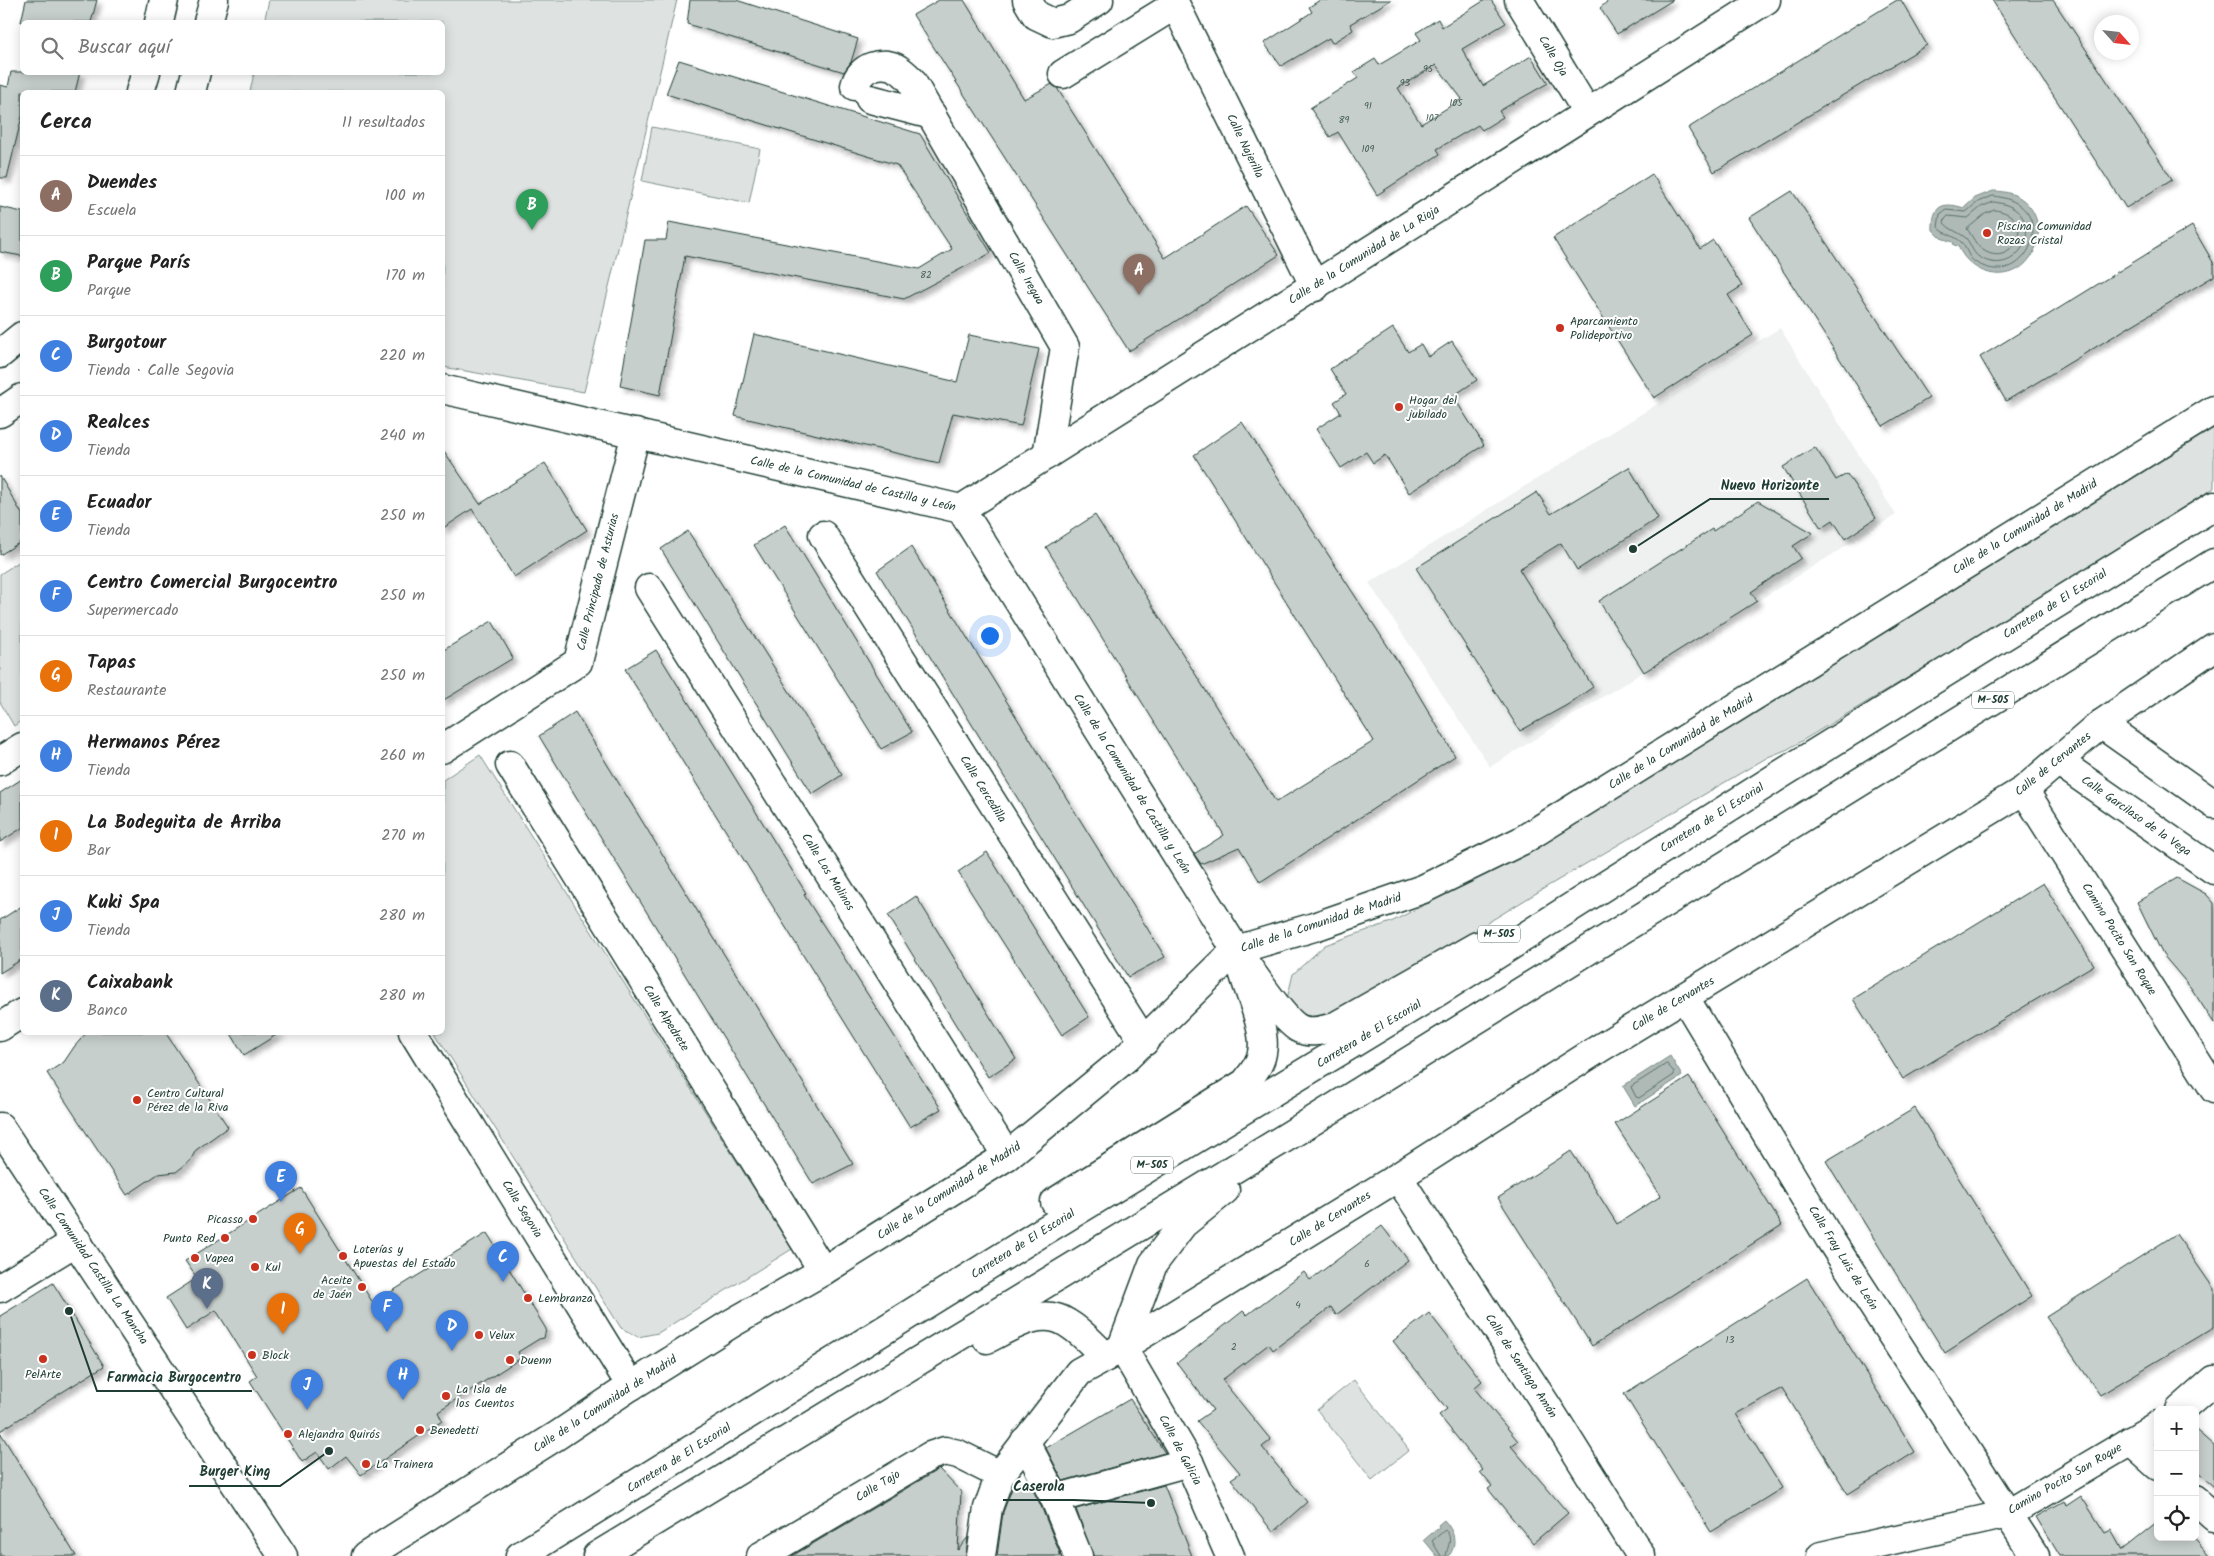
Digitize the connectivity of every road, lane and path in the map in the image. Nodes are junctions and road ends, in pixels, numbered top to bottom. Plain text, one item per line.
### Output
1 (164, 0) edge
2 (214, 0) edge
3 (1026, 0) edge
4 (1099, 0) edge
5 (1519, 0) edge
6 (1766, 0) edge
7 (1174, 2) edge
8 (159, 20) edge
9 (209, 20) edge
10 (1062, 74) dead end
11 (147, 75) edge
12 (148, 75) edge
13 (195, 75) edge
14 (141, 90) edge
15 (149, 90) edge
16 (192, 90) edge
17 (1587, 112) junction
18 (932, 115) junction
19 (1315, 287) junction
20 (20, 338) edge
21 (0, 354) edge
22 (445, 390) edge
23 (20, 399) edge
24 (2214, 410) edge
25 (0, 414) edge
26 (636, 433) junction
27 (1047, 455) junction
28 (2214, 506) edge
29 (961, 509) junction
30 (823, 535) dead end
31 (2214, 563) edge
32 (649, 588) dead end
33 (2214, 647) edge
34 (2101, 724) junction
35 (20, 748) edge
36 (445, 748) edge
37 (0, 761) edge
38 (2059, 762) junction
39 (510, 765) dead end
40 (1783, 773) junction
41 (2024, 790) junction
42 (2214, 804) edge
43 (2214, 870) edge
44 (1236, 950) junction
45 (1685, 998) junction
46 (20, 1014) edge
47 (0, 1027) edge
48 (415, 1035) edge
49 (1144, 1042) junction
50 (2214, 1089) edge
51 (0, 1127) edge
52 (1280, 1141) junction
53 (1006, 1156) junction
54 (1398, 1177) junction
55 (77, 1241) junction
56 (823, 1271) junction
57 (0, 1288) edge
58 (1114, 1352) junction
59 (832, 1363) junction
60 (2214, 1380) edge
61 (631, 1386) junction
62 (2185, 1406) edge
63 (2154, 1427) edge
64 (1025, 1441) junction
65 (2130, 1441) junction
66 (1189, 1462) junction
67 (2154, 1462) edge
68 (740, 1470) junction
69 (1000, 1475) junction
70 (1055, 1499) junction
71 (2199, 1504) edge
72 (2008, 1514) junction
73 (2214, 1517) edge
74 (283, 1556) edge
75 (366, 1556) edge
76 (520, 1556) edge
77 (597, 1556) edge
78 (761, 1556) edge
79 (981, 1556) edge
80 (1078, 1556) edge
81 (1230, 1556) edge
82 (1641, 1556) edge
83 (1821, 1556) edge
84 (2035, 1556) edge

1 - 8 main road
2 - 9 main road
3 - 4 main road
5 - 17 main road, Calle Oja
6 - 17 main road, Calle de la Comunidad de La Rioja
7 - 10 main road, Calle Najerilla
7 - 19 main road, Calle Najerilla
11 - 14 main road
12 - 15 main road
13 - 16 main road
17 - 19 main road, Calle de la Comunidad de La Rioja
18 - 18 main road, Calle Iregua
18 - 27 main road, Calle Iregua
19 - 27 main road, Calle de la Comunidad de La Rioja
20 - 21 main road
22 - 26 main road, Calle de la Comunidad de Castilla y León
23 - 25 main road
24 - 44 main road, Calle de la Comunidad de Madrid
26 - 29 main road, Calle de la Comunidad de Castilla y León
26 - 36 main road, Calle Principado de Asturias
27 - 29 main road, Calle de la Comunidad de La Rioja
28 - 40 main road, Carretera de El Escorial / M-505
29 - 44 main road, Calle de la Comunidad de Castilla y León
30 - 49 main road, Calle Cercedilla
31 - 52 main road, M-505
32 - 53 main road, Calle Los Molinos
33 - 34 main road, Calle de Cervantes
34 - 38 main road, Calle de Cervantes
34 - 42 main road
35 - 37 main road
38 - 41 main road, Calle de Cervantes
38 - 43 main road, Calle Garcilaso de la Vega
39 - 56 main road, Calle Alpedrete
40 - 44 main road, M-505
40 - 59 main road, Carretera de El Escorial / M-505
41 - 45 main road, Calle de Cervantes
41 - 50 main road, Camino Pocito San Roque
44 - 49 main road, Calle de la Comunidad de Madrid
44 - 59 main road, M-505
45 - 54 main road, Calle de Cervantes
45 - 72 main road, Calle Fray Luis de León
46 - 47 main road
48 - 61 main road, Calle Segovia
49 - 53 main road, Calle de la Comunidad de Madrid
51 - 55 main road, Calle Comunidad Castilla La Mancha
52 - 58 main road, M-505
52 - 68 main road, M-505
53 - 56 main road, Calle de la Comunidad de Madrid
54 - 58 main road, Calle de Cervantes
54 - 82 main road, Calle de Santiago Amón
55 - 57 main road
55 - 74 main road, Calle Comunidad Castilla La Mancha
56 - 61 main road, Calle de la Comunidad de Madrid
58 - 64 main road, Calle de Cervantes
58 - 66 main road, Calle de Galicia
58 - 68 main road, Calle de Galicia
59 - 76 main road, Carretera de El Escorial / M-505
60 - 62 main road
61 - 75 main road, Calle de la Comunidad de Madrid
63 - 65 main road, Camino Pocito San Roque
64 - 69 main road, Calle de Cervantes
64 - 70 main road
65 - 67 main road
65 - 72 main road, Camino Pocito San Roque
66 - 70 main road
66 - 81 main road, Calle de Galicia
68 - 77 main road, M-505
69 - 78 main road, Calle Tajo
69 - 79 main road, Calle de Cervantes
70 - 80 main road
71 - 73 main road
72 - 83 main road, Camino Pocito San Roque
72 - 84 main road, Calle Fray Luis de León

